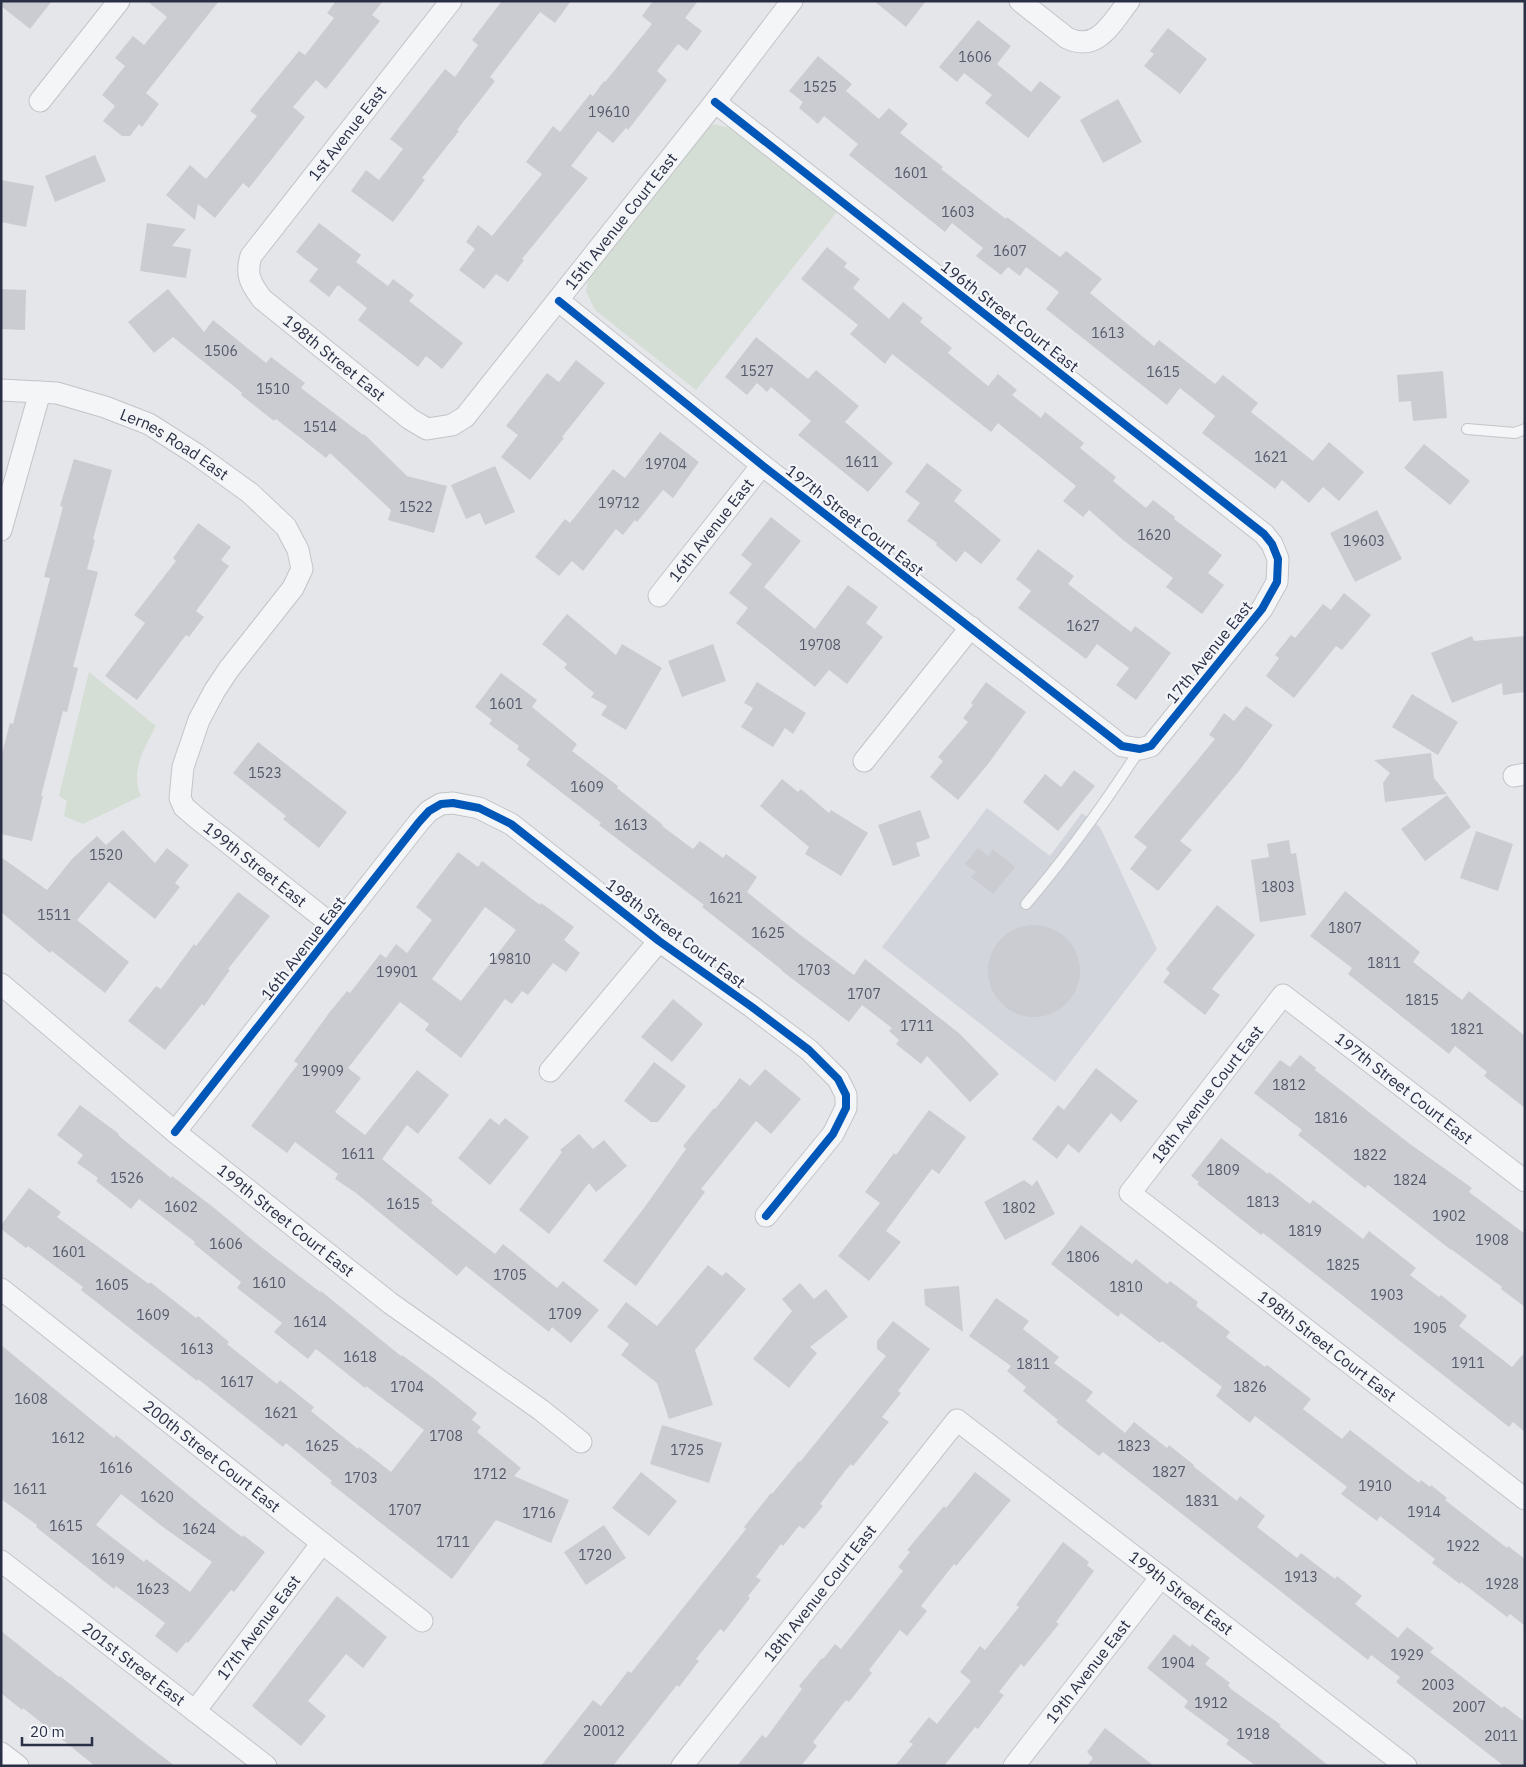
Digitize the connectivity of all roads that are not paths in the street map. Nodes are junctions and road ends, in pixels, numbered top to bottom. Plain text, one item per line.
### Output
1 (118, 1) edge
2 (451, 1) edge
3 (792, 1) edge
4 (1020, 1) edge
5 (1129, 1) edge
6 (40, 101) dead end
7 (715, 102) junction
8 (248, 267) joint
9 (558, 301) junction
10 (1, 390) edge
11 (40, 392) junction
12 (440, 427) joint
13 (1466, 429) dead end
14 (1525, 429) edge
15 (762, 465) junction
16 (1, 530) edge
17 (1278, 559) joint
18 (659, 596) dead end
19 (971, 627) junction
20 (1140, 749) junction
21 (864, 761) dead end
22 (180, 798) joint
23 (464, 804) joint
24 (1026, 904) dead end
25 (336, 928) junction
26 (659, 941) junction
27 (1, 984) edge
28 (1283, 995) joint
29 (550, 1071) dead end
30 (175, 1132) junction
31 (1525, 1181) edge
32 (1130, 1193) joint
33 (766, 1216) dead end
34 (1, 1289) edge
35 (957, 1420) joint
36 (581, 1442) dead end
37 (1525, 1499) edge
38 (322, 1543) junction
39 (1, 1560) edge
40 (1162, 1577) junction
41 (422, 1621) dead end
42 (195, 1710) junction
43 (1, 1753) edge
44 (18, 1766) edge
45 (266, 1766) edge
46 (682, 1766) edge
47 (1014, 1766) edge
48 (1406, 1766) edge

1 - 6 street
2 - 8 street, 1st Avenue East
3 - 7 street, 15th Avenue Court East
4 - 5 street
7 - 9 street, 15th Avenue Court East
7 - 17 street, 196th Street Court East
8 - 12 street, 198th Street East
9 - 12 street, 15th Avenue Court East
9 - 15 street, 197th Street Court East
10 - 11 street, Lernes Road East
11 - 16 street
11 - 22 street, Lernes Road East
13 - 14 lane
15 - 18 street, 16th Avenue East
15 - 19 street, 197th Street Court East
17 - 20 street, 17th Avenue East
19 - 20 street, 197th Street Court East
19 - 21 street
20 - 24 lane
22 - 25 street, 199th Street East
23 - 25 street, 16th Avenue East
23 - 26 street, 198th Street Court East
25 - 30 street, 16th Avenue East
26 - 29 street
26 - 33 street, 198th Street Court East
27 - 30 street, 199th Street Court East
28 - 31 street, 197th Street Court East
28 - 32 street, 18th Avenue Court East
30 - 36 street, 199th Street Court East
32 - 37 street, 198th Street Court East
34 - 38 street, 200th Street Court East
35 - 40 street, 199th Street East
35 - 46 street, 18th Avenue Court East
38 - 41 street, 200th Street Court East
38 - 42 street, 17th Avenue East
39 - 42 street, 201st Street East
40 - 47 street, 19th Avenue East
40 - 48 street, 199th Street East
42 - 45 street, 201st Street East
43 - 44 street

